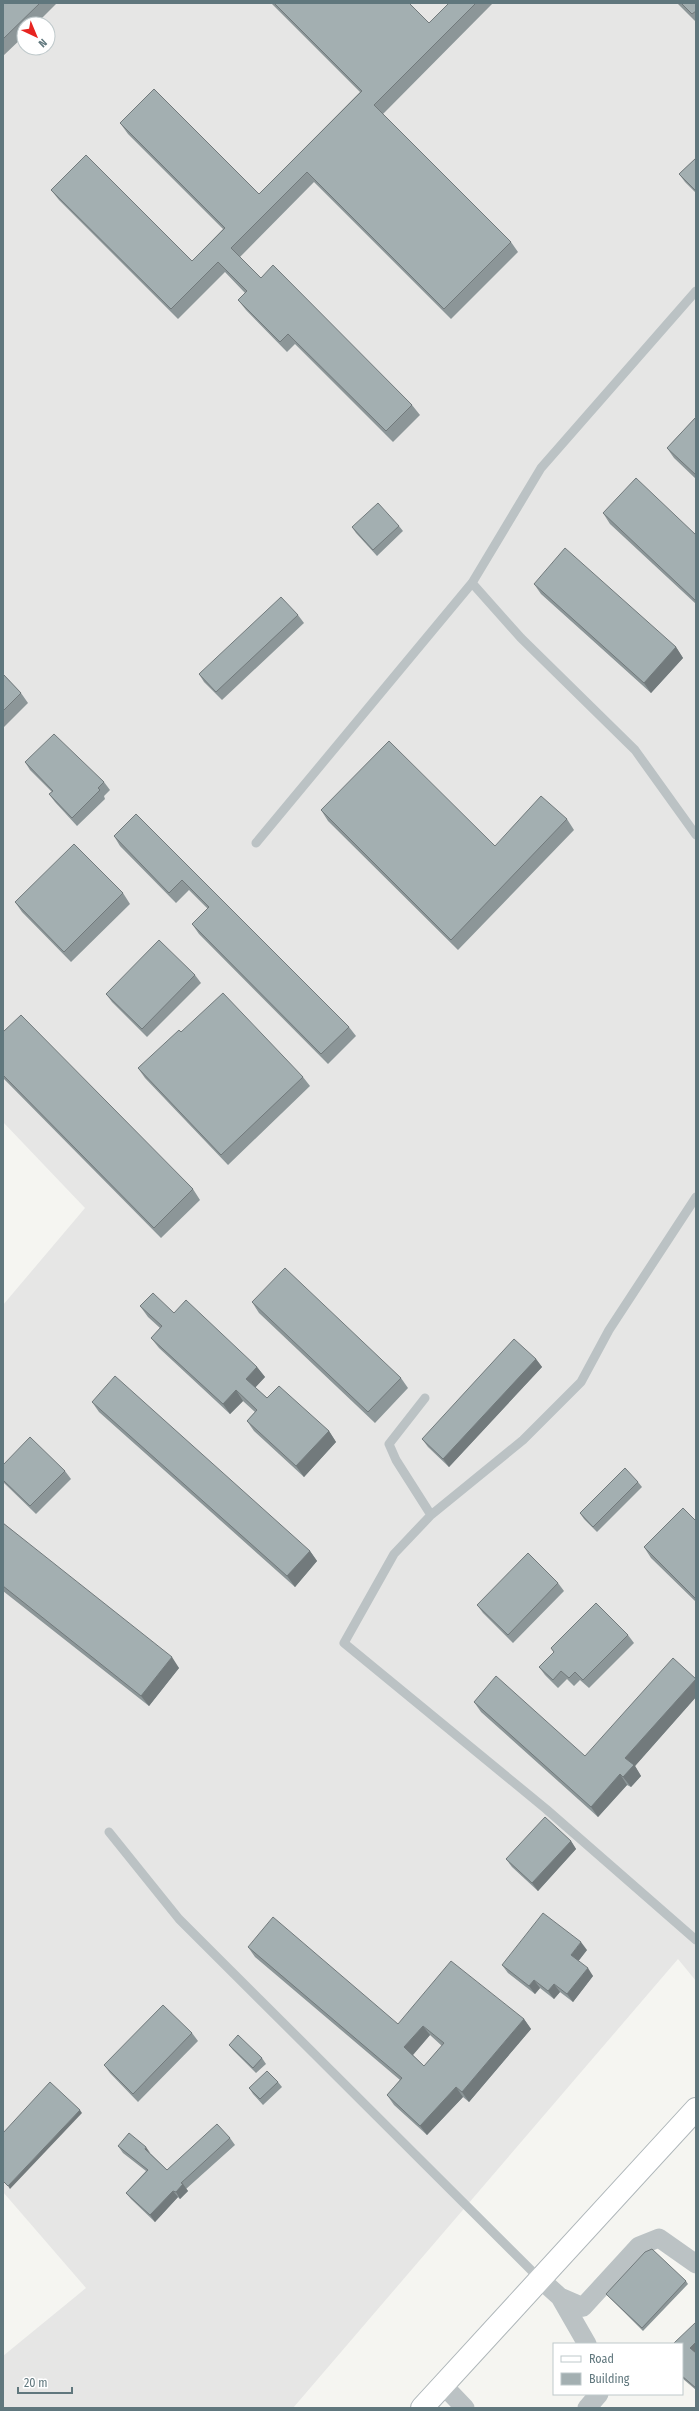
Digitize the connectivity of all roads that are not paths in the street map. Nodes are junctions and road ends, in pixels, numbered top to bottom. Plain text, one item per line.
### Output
1 (696, 291) edge
2 (472, 583) junction
3 (696, 835) edge
4 (256, 843) dead end
5 (696, 1197) edge
6 (425, 1398) dead end
7 (431, 1515) junction
8 (109, 1832) dead end
9 (696, 1940) edge
10 (696, 2109) edge
11 (696, 2264) edge
12 (540, 2279) junction
13 (560, 2297) junction
14 (586, 2343) edge
15 (443, 2385) junction
16 (599, 2395) edge
17 (422, 2408) edge
18 (465, 2408) edge
19 (587, 2408) edge

1 - 2 lane
2 - 3 lane
2 - 4 lane
5 - 7 lane
6 - 7 lane
7 - 9 lane
8 - 12 lane
10 - 12 main road
11 - 13 street
12 - 13 street
12 - 15 main road
13 - 14 street
15 - 17 main road
15 - 18 street
16 - 19 street

